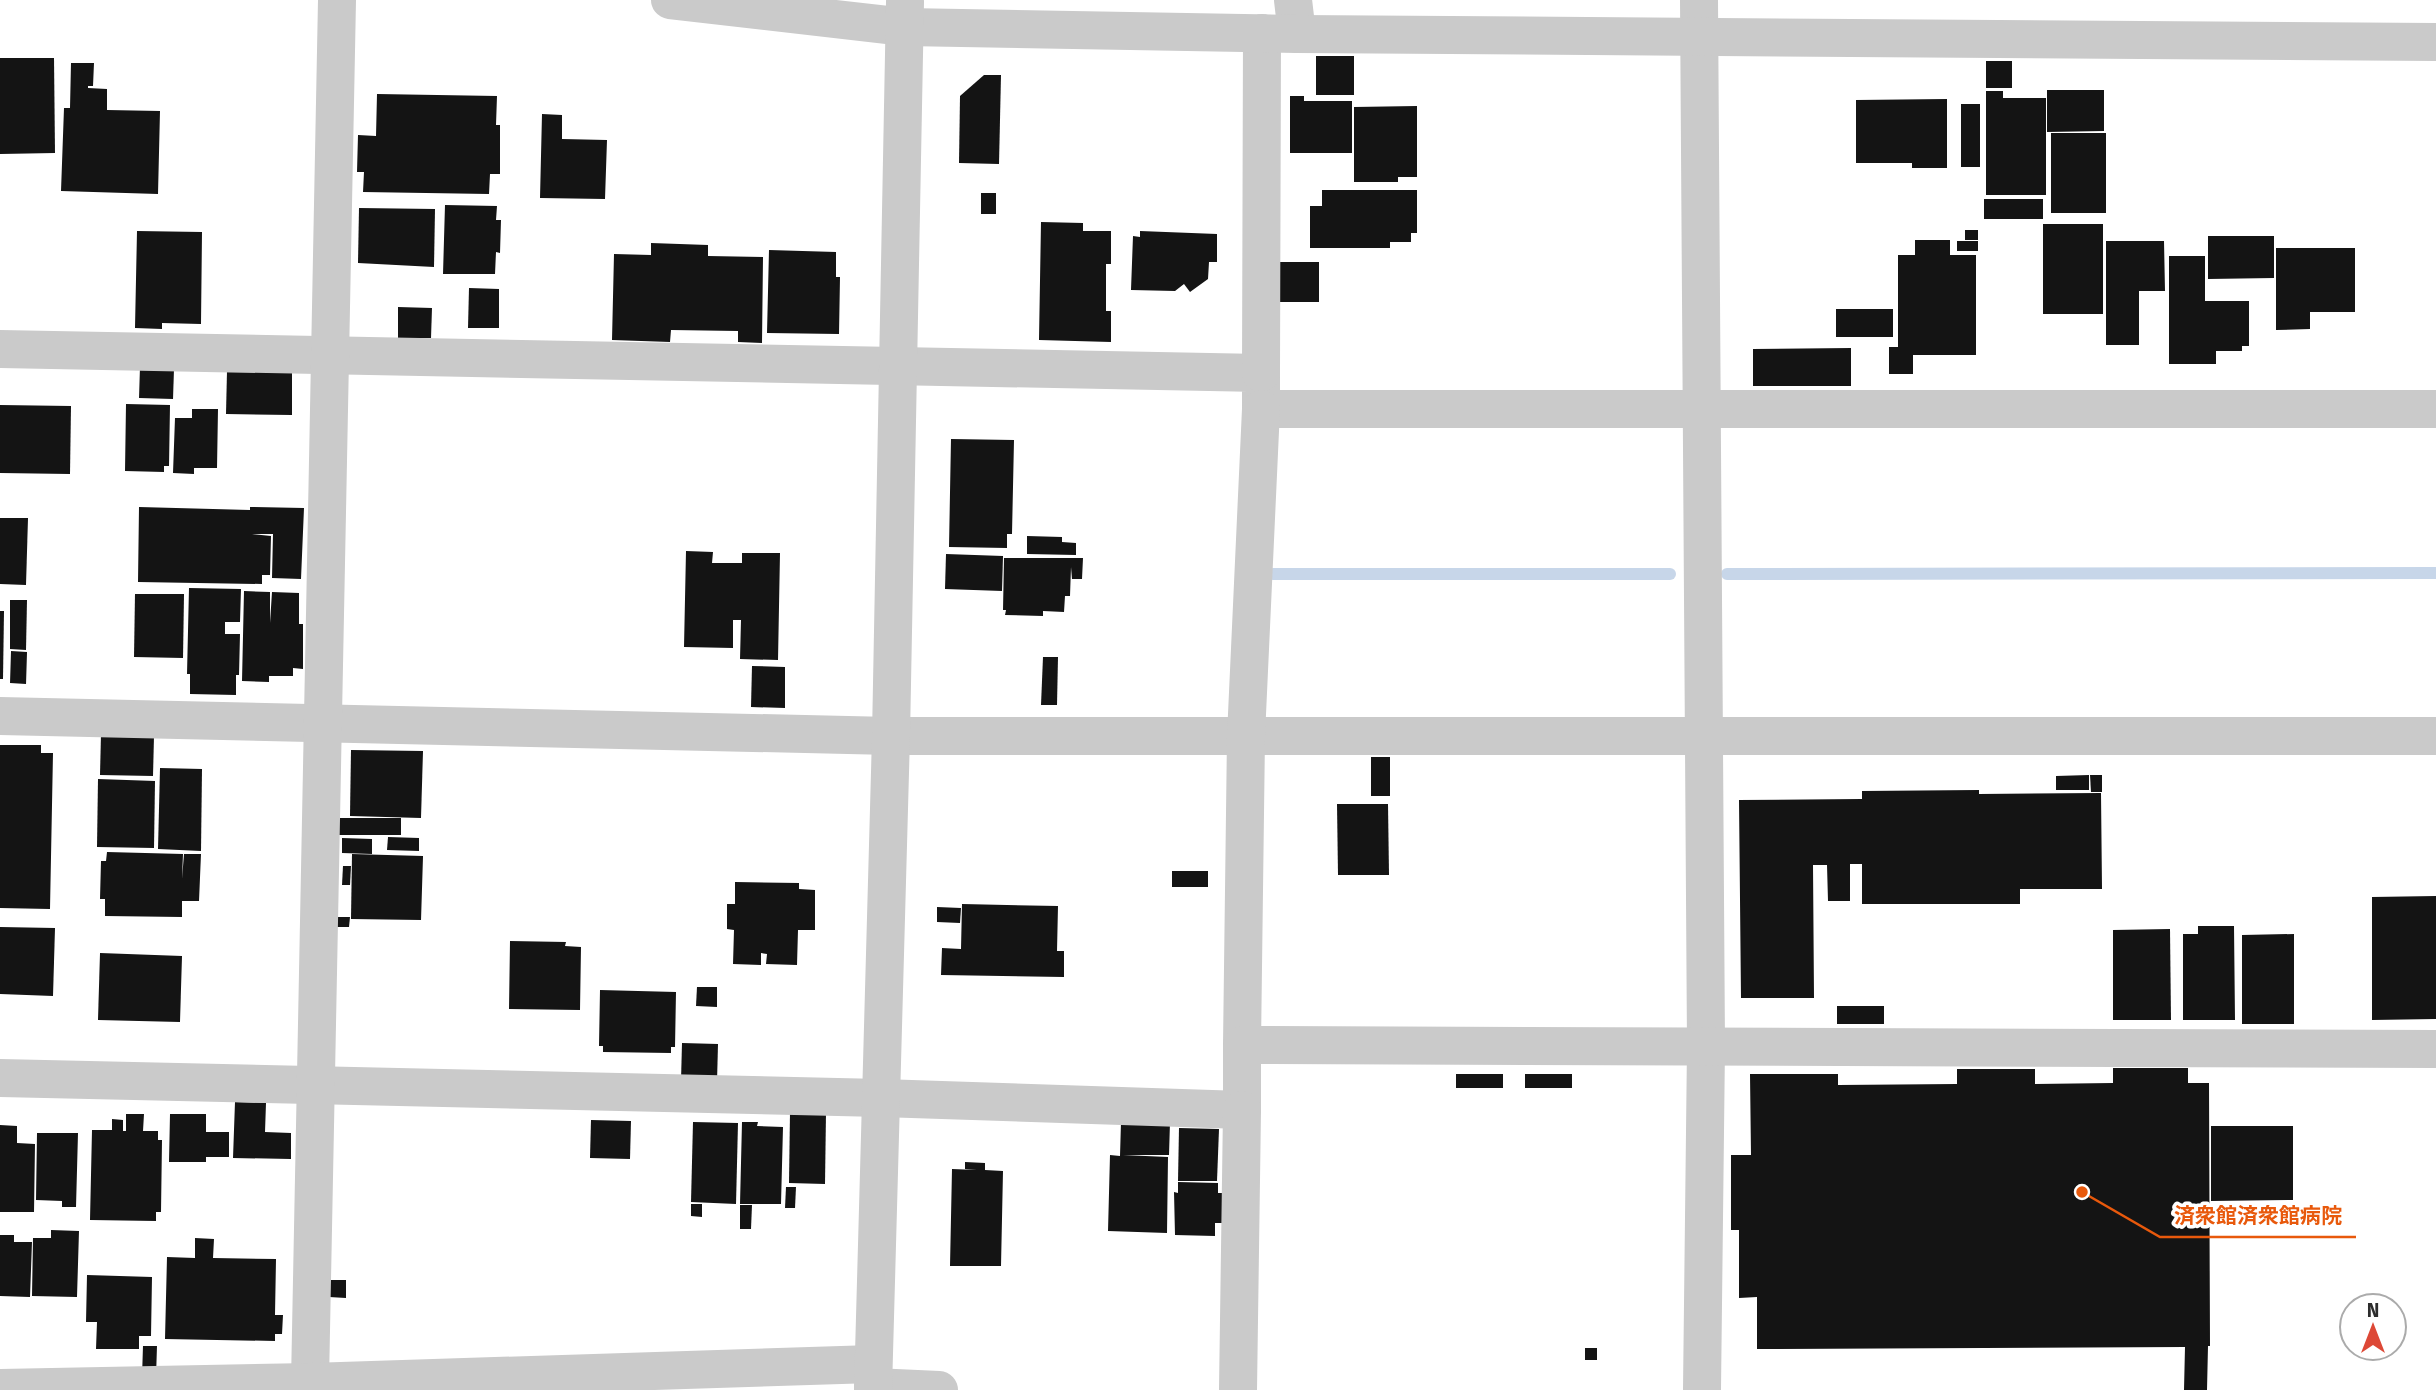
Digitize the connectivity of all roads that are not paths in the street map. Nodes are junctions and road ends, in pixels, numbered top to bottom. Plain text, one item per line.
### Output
1 (337, 0) edge
2 (670, 0) edge
3 (905, 13) edge
4 (1700, 18) edge
5 (1284, 22) edge
6 (2436, 41) edge
7 (0, 349) edge
8 (331, 355) junction
9 (898, 366) junction
10 (1261, 391) junction
11 (1702, 408) junction
12 (2436, 409) edge
13 (0, 716) edge
14 (322, 723) junction
15 (891, 736) junction
16 (1246, 736) junction
17 (1704, 736) junction
18 (2436, 736) edge
19 (1242, 1045) junction
20 (1706, 1046) junction
21 (2436, 1049) edge
22 (0, 1078) edge
23 (316, 1086) junction
24 (881, 1098) junction
25 (1242, 1110) junction
26 (873, 1380) edge
27 (310, 1382) junction
28 (0, 1388) edge
29 (939, 1390) edge
30 (1238, 1390) edge
31 (1702, 1390) edge

1 - 8 street
2 - 3 street
3 - 5 street
3 - 9 street
4 - 5 street
4 - 6 street
4 - 11 street
5 - 10 street
7 - 8 street
8 - 9 street
8 - 14 street
9 - 10 street
9 - 15 street
10 - 11 street
10 - 16 street
11 - 12 street
11 - 17 street
13 - 14 street
14 - 15 street
14 - 23 street
15 - 16 street
15 - 24 street
16 - 17 street
16 - 19 street
17 - 18 street
17 - 20 street
19 - 20 street
19 - 25 street
20 - 21 street
20 - 31 street
22 - 23 street
23 - 24 street
23 - 27 street
24 - 25 street
24 - 26 street
25 - 30 street
26 - 27 street
26 - 29 street
27 - 28 street

